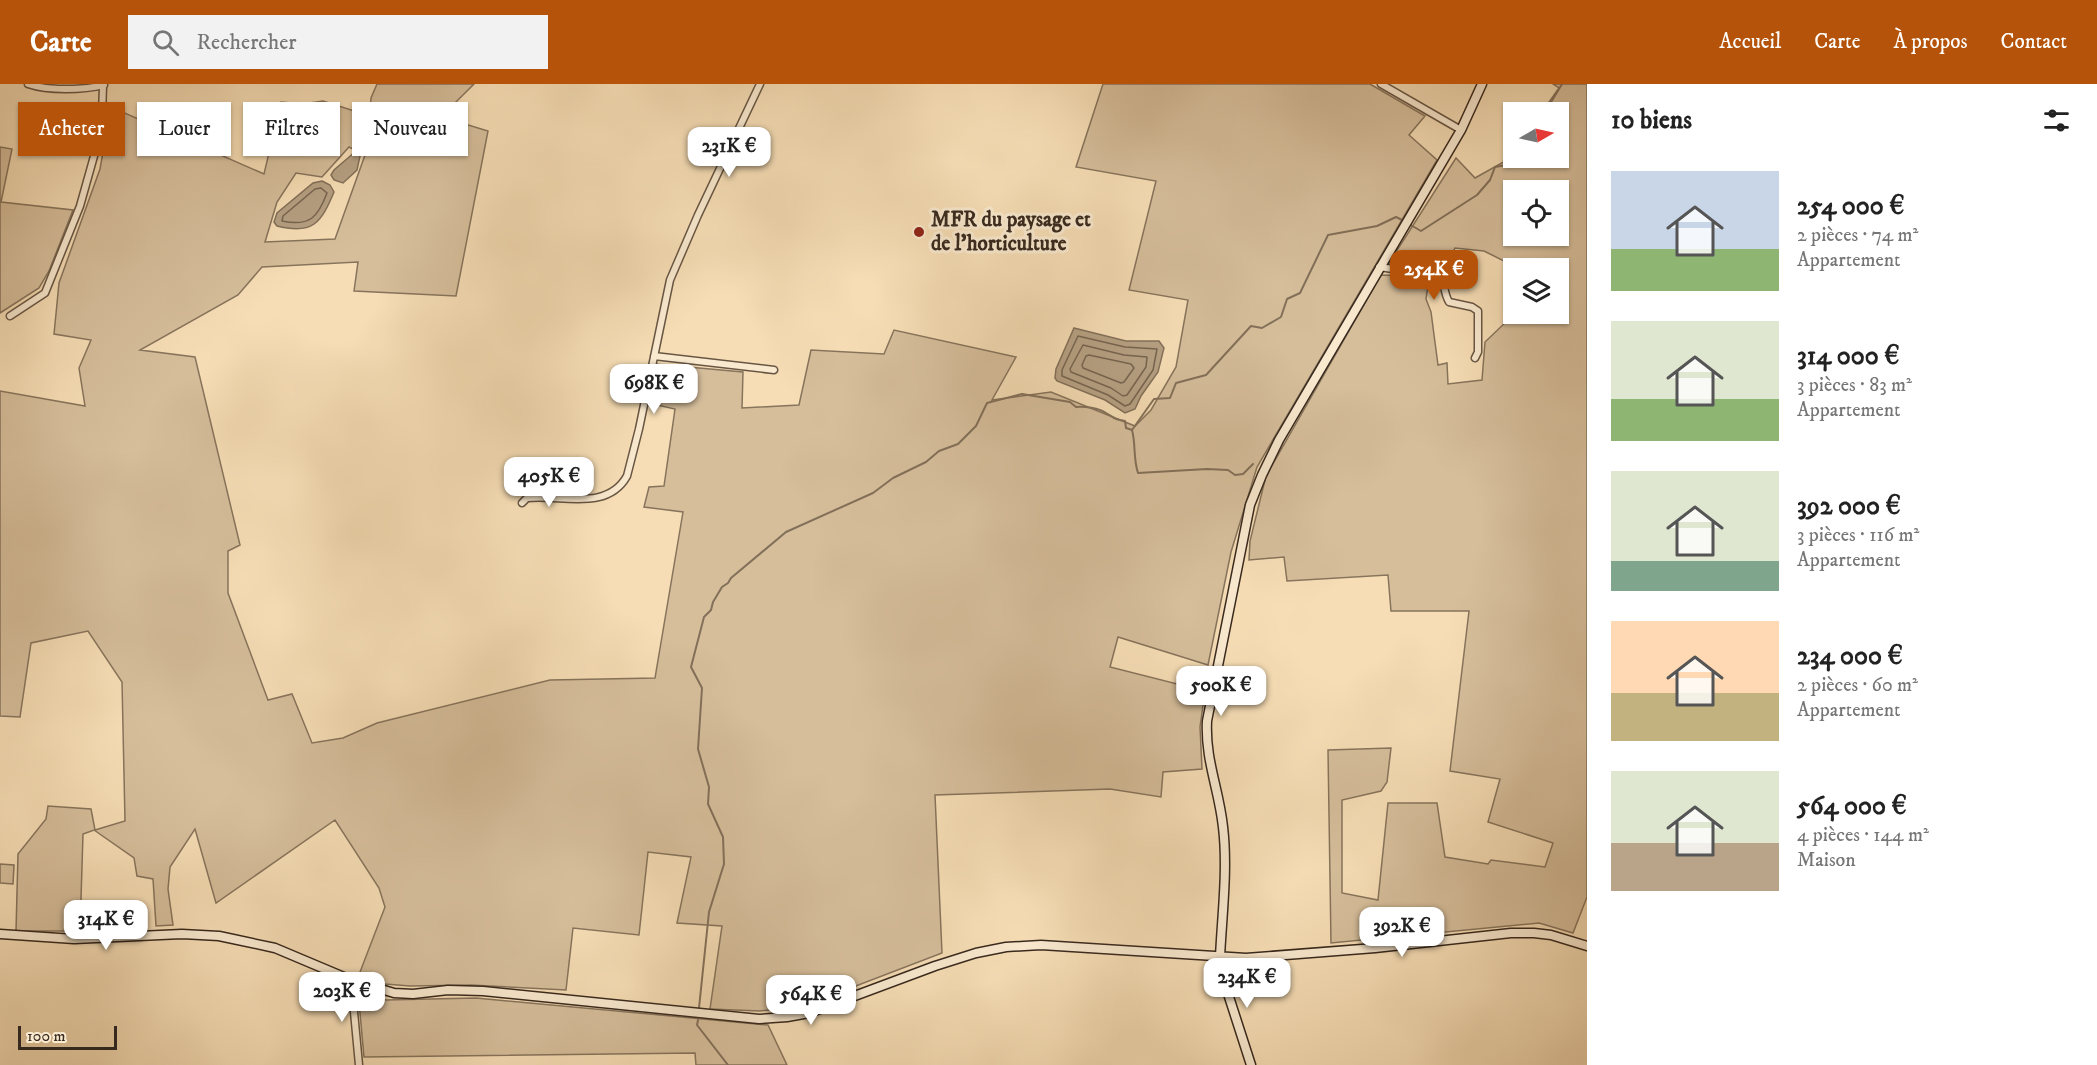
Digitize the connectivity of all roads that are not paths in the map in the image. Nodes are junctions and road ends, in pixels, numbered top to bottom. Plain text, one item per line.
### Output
1 (28, 84) edge
2 (760, 84) edge
3 (1381, 84) edge
4 (1482, 84) edge
5 (105, 85) edge
6 (1461, 130) junction
7 (1379, 267) junction
8 (10, 316) dead end
9 (654, 356) junction
10 (1474, 358) dead end
11 (774, 370) dead end
12 (522, 503) dead end
13 (0, 934) edge
14 (1587, 946) edge
15 (1220, 957) junction
16 (351, 980) junction
17 (358, 1065) edge
18 (1251, 1065) edge

1 - 5 street
2 - 9 street
3 - 6 street
4 - 6 street
5 - 8 street
6 - 7 street
7 - 10 street
7 - 15 street
9 - 11 street
9 - 12 street
13 - 16 street
14 - 15 street
15 - 16 street
15 - 18 street
16 - 17 street

